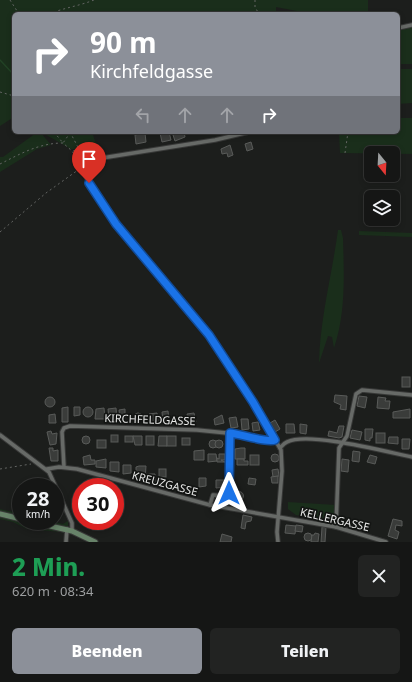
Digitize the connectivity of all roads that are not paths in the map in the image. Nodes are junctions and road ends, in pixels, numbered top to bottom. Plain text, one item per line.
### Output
1 (412, 25) edge
2 (400, 28) edge
3 (240, 134) edge
4 (412, 395) edge
5 (230, 433) junction
6 (0, 435) edge
7 (275, 440) junction
8 (343, 442) junction
9 (280, 448) junction
10 (412, 457) edge
11 (64, 467) junction
12 (47, 469) junction
13 (210, 505) junction
14 (0, 514) edge
15 (12, 517) edge
16 (279, 517) junction
17 (336, 527) junction
18 (64, 529) edge
19 (70, 530) junction
20 (66, 542) edge
21 (95, 542) edge
22 (278, 542) edge
23 (386, 542) edge

1 - 2 street
3 - 7 street
4 - 8 street
5 - 7 street, KIRCHFELDGASSE
5 - 11 street, KIRCHFELDGASSE
5 - 13 street
6 - 12 street
7 - 9 street
8 - 9 street
8 - 10 street
8 - 17 street
9 - 16 street
11 - 12 street, KREUZGASSE
11 - 13 street, KREUZGASSE
12 - 19 street
13 - 16 street, KREUZGASSE
14 - 15 main road
16 - 17 street, KELLERGASSE
16 - 22 street
17 - 23 street, KELLERGASSE
18 - 19 main road
19 - 20 street
19 - 21 main road

